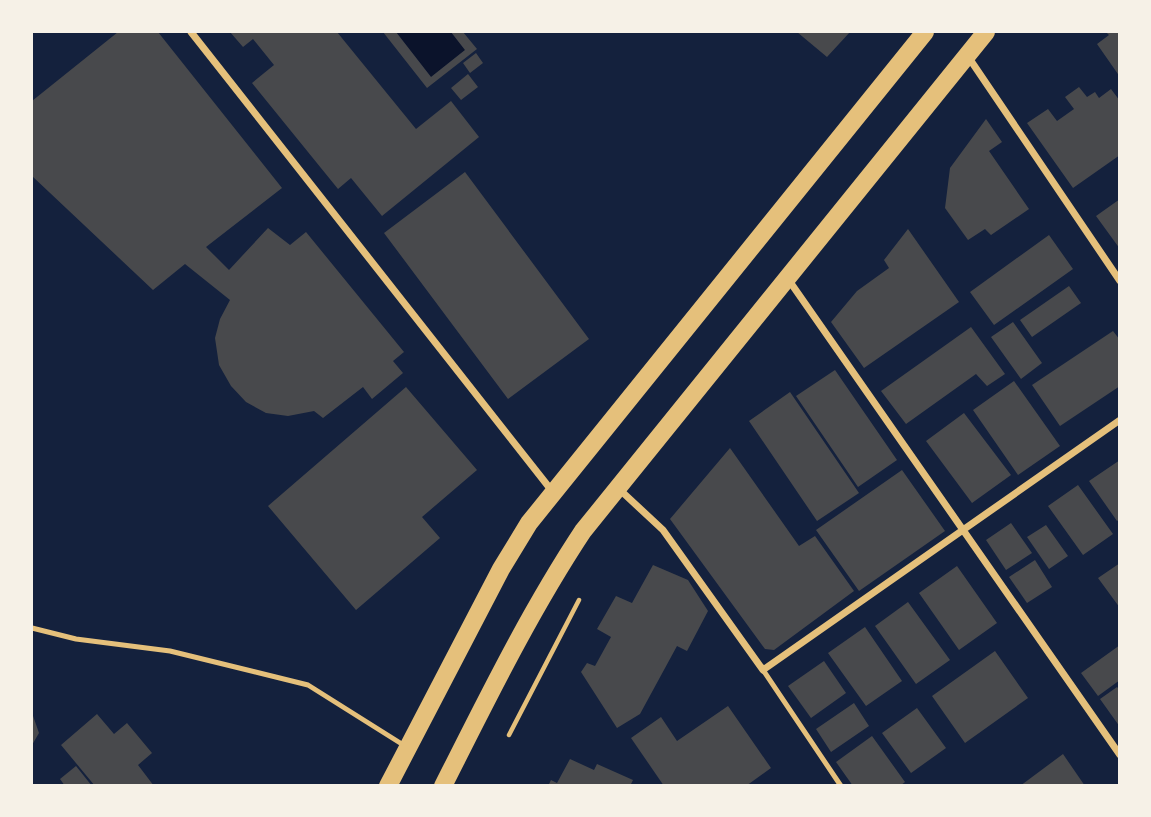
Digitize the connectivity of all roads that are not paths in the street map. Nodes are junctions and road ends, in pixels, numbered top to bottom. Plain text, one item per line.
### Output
1 (191, 32) edge
2 (925, 32) edge
3 (986, 32) edge
4 (967, 55) junction
5 (788, 279) junction
6 (1119, 281) edge
7 (1119, 419) edge
8 (618, 488) junction
9 (552, 491) junction
10 (961, 531) junction
11 (32, 628) edge
12 (763, 670) junction
13 (408, 747) junction
14 (1119, 755) edge
15 (388, 786) edge
16 (443, 786) edge
17 (841, 786) edge

1 - 9 street
2 - 9 main road
3 - 4 main road
4 - 5 main road
4 - 6 street
5 - 8 main road
5 - 10 street
7 - 10 street
8 - 12 street
8 - 16 main road
9 - 13 main road
10 - 12 street
10 - 14 street
11 - 13 lane
12 - 17 lane
13 - 15 main road

